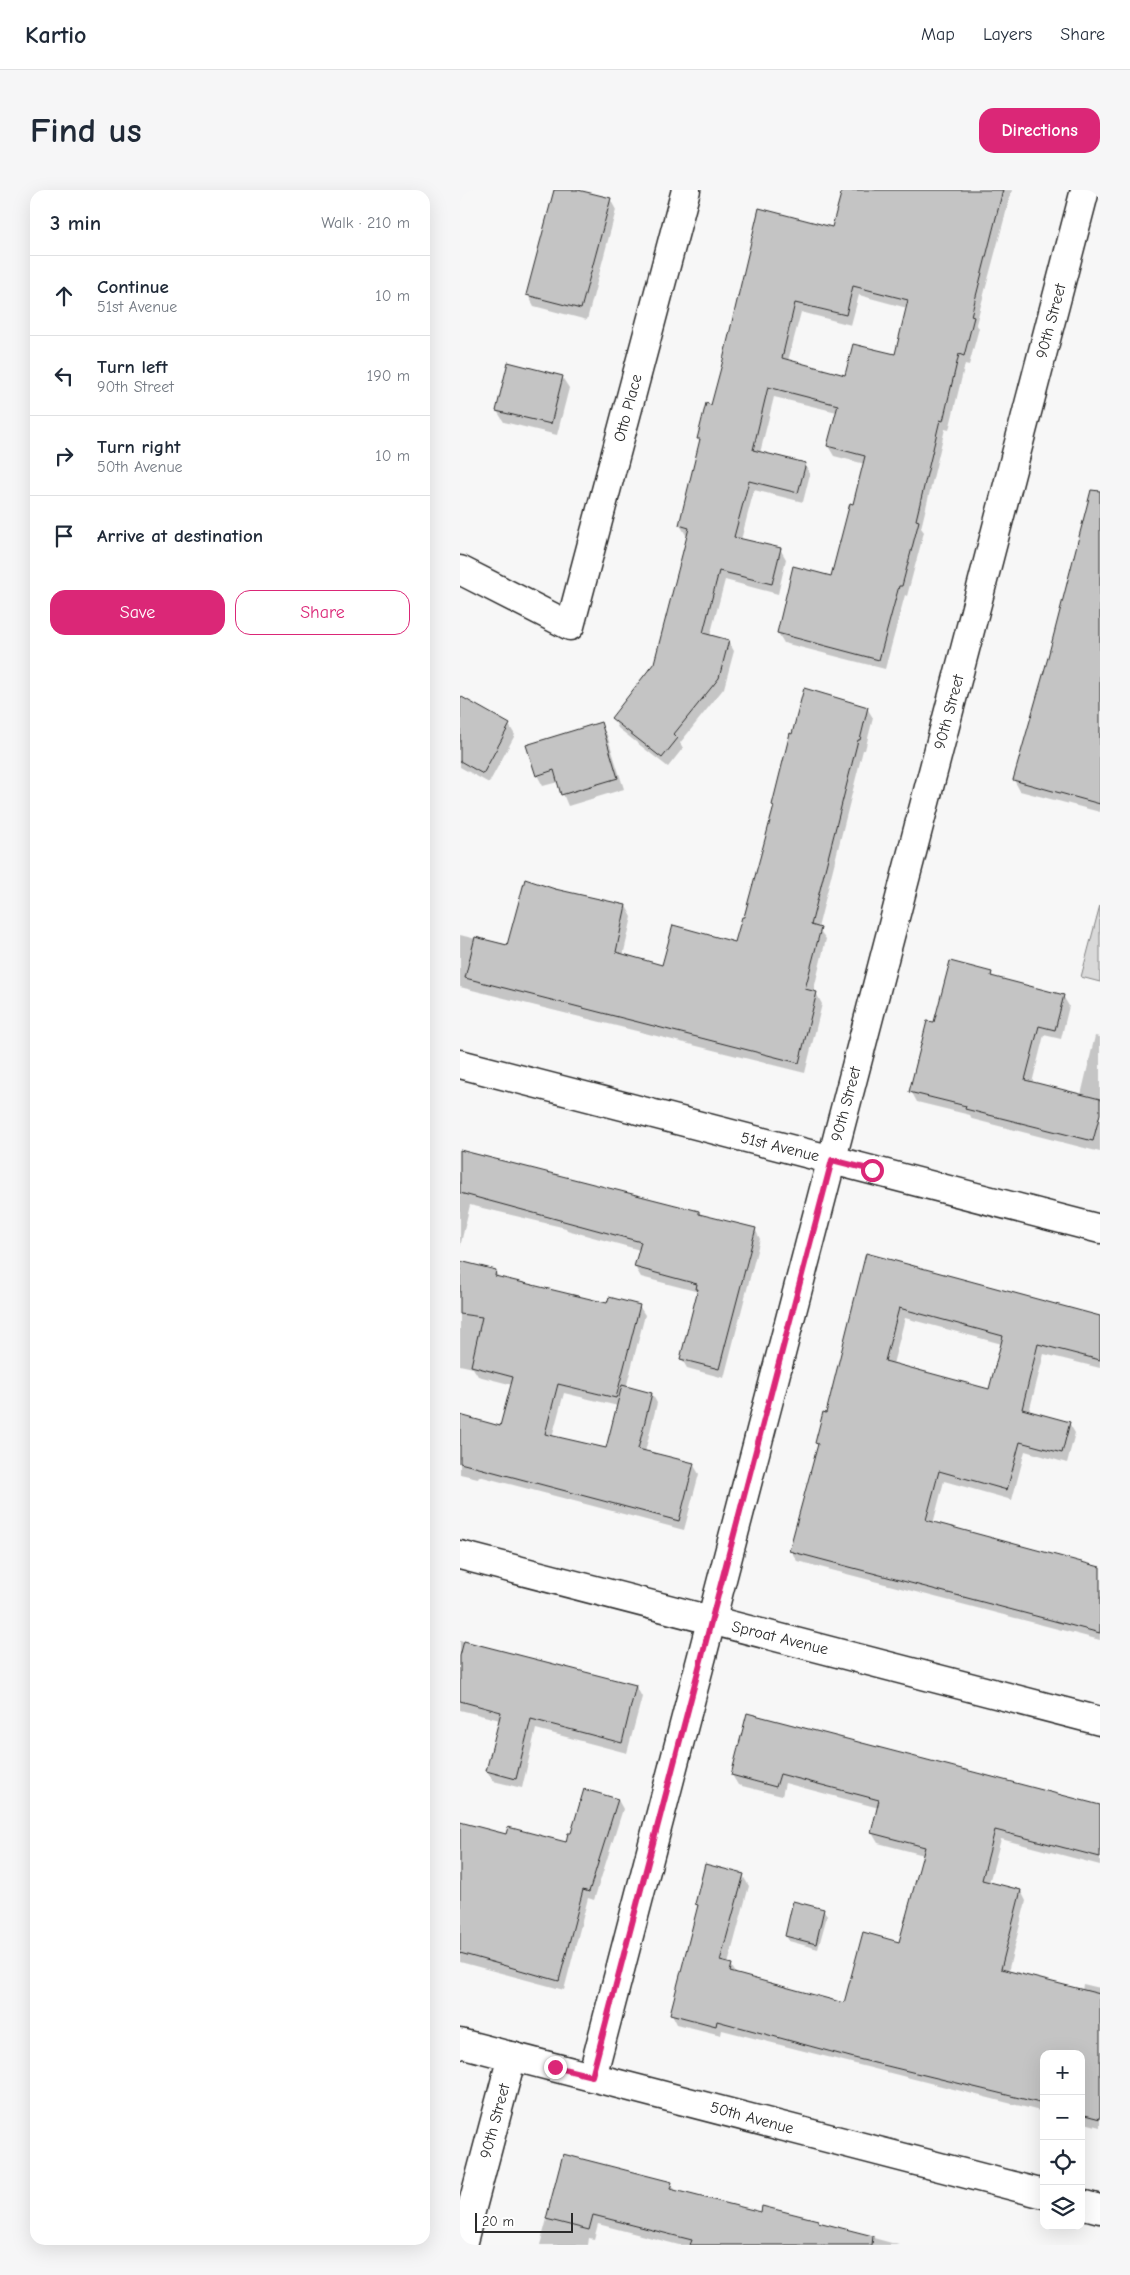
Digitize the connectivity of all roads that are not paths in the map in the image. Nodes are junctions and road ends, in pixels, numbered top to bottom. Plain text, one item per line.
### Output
1 (686, 190) edge
2 (1085, 190) edge
3 (460, 570) edge
4 (460, 1064) edge
5 (832, 1160) junction
6 (1100, 1229) edge
7 (460, 1555) edge
8 (713, 1621) junction
9 (1100, 1721) edge
10 (460, 2042) edge
11 (512, 2056) junction
12 (592, 2076) junction
13 (1040, 2193) edge
14 (1085, 2205) edge
15 (1100, 2209) edge
16 (462, 2245) edge

1 - 3 street, Otto Place
2 - 5 street, 90th Street
4 - 5 street, 51st Avenue
5 - 6 street, 51st Avenue
5 - 8 street, 90th Street
7 - 8 street, Sproat Avenue
8 - 9 street, Sproat Avenue
8 - 12 street, 90th Street
10 - 11 street, 50th Avenue
11 - 12 street, 50th Avenue
11 - 16 street, 90th Street
12 - 13 street, 50th Avenue
14 - 15 street

